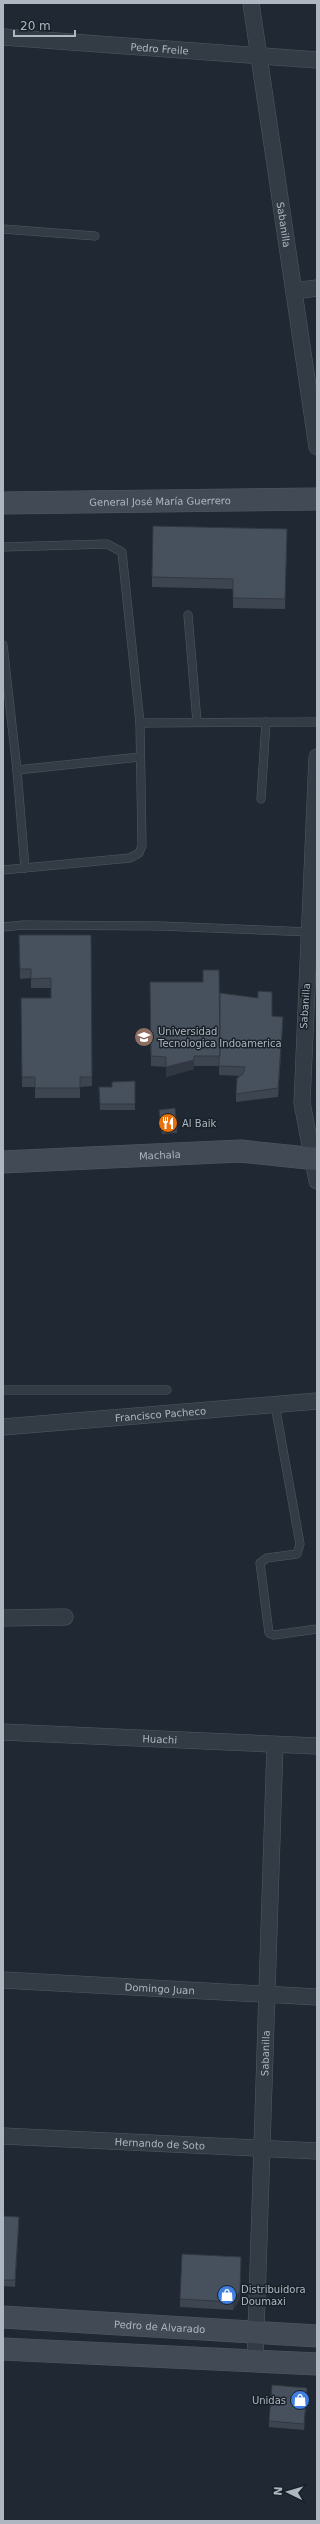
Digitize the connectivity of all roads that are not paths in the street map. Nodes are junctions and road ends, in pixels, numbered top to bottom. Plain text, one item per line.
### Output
1 (251, 3) edge
2 (3, 37) edge
3 (259, 55) junction
4 (317, 60) edge
5 (3, 229) edge
6 (95, 236) dead end
7 (317, 288) edge
8 (294, 291) junction
9 (317, 447) edge
10 (317, 499) edge
11 (3, 503) edge
12 (3, 547) edge
13 (188, 615) dead end
14 (3, 645) edge
15 (197, 722) junction
16 (266, 722) junction
17 (317, 722) edge
18 (140, 723) junction
19 (140, 757) junction
20 (317, 757) edge
21 (17, 770) junction
22 (261, 799) dead end
23 (25, 868) junction
24 (3, 870) edge
25 (3, 927) edge
26 (314, 932) edge
27 (315, 1159) edge
28 (3, 1162) edge
29 (317, 1181) edge
30 (3, 1390) edge
31 (167, 1390) dead end
32 (317, 1401) edge
33 (275, 1405) junction
34 (3, 1427) edge
35 (65, 1617) dead end
36 (3, 1618) edge
37 (317, 1629) edge
38 (3, 1732) edge
39 (275, 1745) junction
40 (317, 1746) edge
41 (3, 1980) edge
42 (267, 1993) junction
43 (317, 1997) edge
44 (3, 2136) edge
45 (262, 2149) junction
46 (317, 2151) edge
47 (3, 2317) edge
48 (256, 2333) junction
49 (317, 2336) edge
50 (3, 2349) edge
51 (255, 2362) junction
52 (317, 2364) edge

1 - 3 street, Sabanilla
2 - 3 street, Pedro Freile
3 - 4 street, Pedro Freile
3 - 8 street, Sabanilla
5 - 6 lane
7 - 8 street
8 - 9 street, Sabanilla
10 - 11 street, General José María Guerrero
12 - 18 lane
13 - 15 lane
14 - 21 lane
15 - 16 lane
15 - 18 lane
16 - 17 lane
16 - 22 lane
18 - 19 lane
19 - 21 lane
19 - 23 lane
20 - 26 street, Sabanilla
21 - 23 lane
23 - 24 lane
25 - 26 lane
26 - 27 street, Sabanilla
27 - 28 street, Machala
27 - 29 street, Sabanilla
30 - 31 lane
32 - 33 street, Francisco Pacheco
33 - 34 street, Francisco Pacheco
33 - 37 lane
35 - 36 street
38 - 39 street, Huachi
39 - 40 street, Huachi
39 - 42 street, Sabanilla
41 - 42 street, Domingo Juan
42 - 43 street, Domingo Juan
42 - 45 street, Sabanilla
44 - 45 street, Hernando de Soto
45 - 46 street, Hernando de Soto
45 - 48 street, Sabanilla
47 - 48 street, Pedro de Alvarado
48 - 49 street, Pedro de Alvarado
48 - 51 street, Sabanilla
50 - 51 street
51 - 52 street

